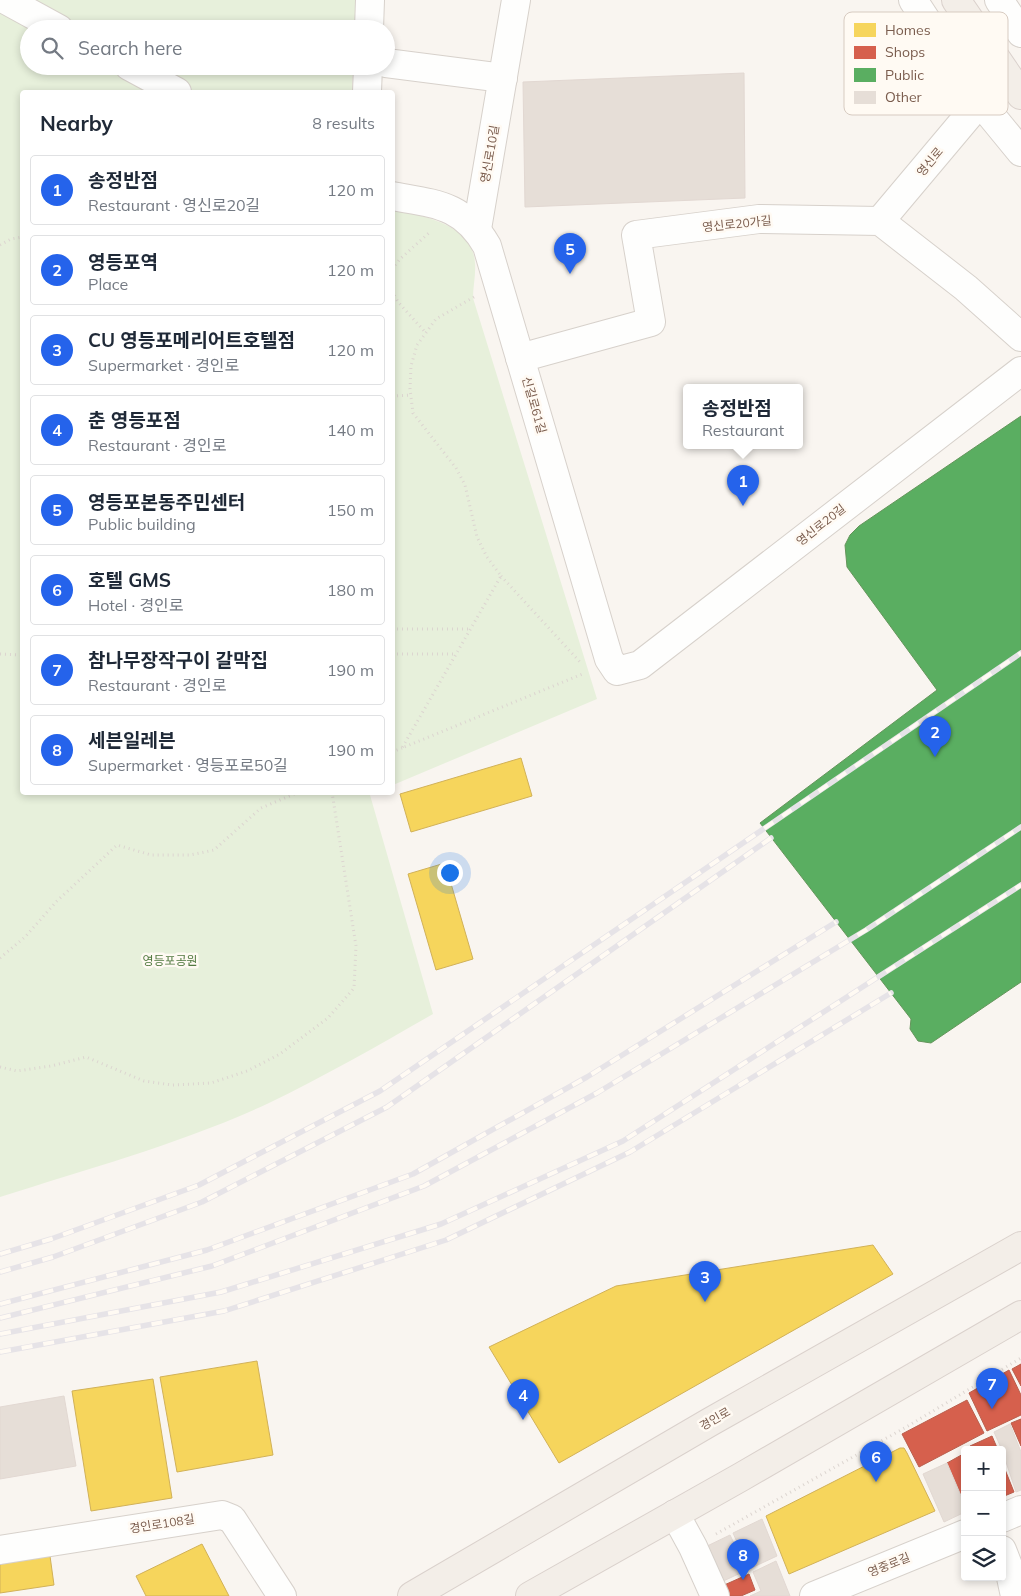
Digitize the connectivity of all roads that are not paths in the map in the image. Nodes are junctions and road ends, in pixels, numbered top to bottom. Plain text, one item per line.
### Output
1 (6, 0) edge
2 (370, 0) edge
3 (516, 0) edge
4 (914, 0) edge
5 (956, 0) edge
6 (999, 0) edge
7 (922, 12) edge
8 (964, 12) edge
9 (43, 20) edge
10 (369, 20) edge
11 (1020, 28) edge
12 (395, 64) edge
13 (146, 75) edge
14 (368, 75) edge
15 (1008, 76) edge
16 (504, 78) junction
17 (173, 90) edge
18 (367, 90) edge
19 (1021, 95) edge
20 (969, 115) edge
21 (991, 115) edge
22 (1021, 152) edge
23 (395, 197) edge
24 (880, 221) junction
25 (477, 229) junction
26 (1021, 337) edge
27 (520, 358) junction
28 (1021, 371) edge
29 (617, 671) joint
30 (1021, 1246) edge
31 (1021, 1315) edge
32 (1021, 1510) edge
33 (675, 1514) junction
34 (1006, 1516) edge
35 (961, 1536) edge
36 (0, 1550) edge
37 (1006, 1559) edge
38 (818, 1595) edge
39 (282, 1596) edge
40 (412, 1596) edge
41 (530, 1596) edge
42 (715, 1596) edge
43 (1015, 1596) edge

1 - 9 street
2 - 10 street
3 - 16 street, 영신로10길
4 - 7 street
5 - 8 main road
6 - 11 street
12 - 16 street
13 - 17 street
14 - 18 street
15 - 19 main road
16 - 25 street, 영신로10길
20 - 24 street, 영신로
21 - 22 street
23 - 25 street, 신길로61길
24 - 26 street
24 - 27 street, 영신로20가길
25 - 27 street, 신길로61길
27 - 29 street, 신길로61길
28 - 29 street, 영신로20길
30 - 40 main road, 경인로
31 - 33 main road
32 - 34 street
33 - 41 main road
33 - 42 street
35 - 38 street, 영중로길
36 - 39 street, 경인로108길
37 - 43 street

